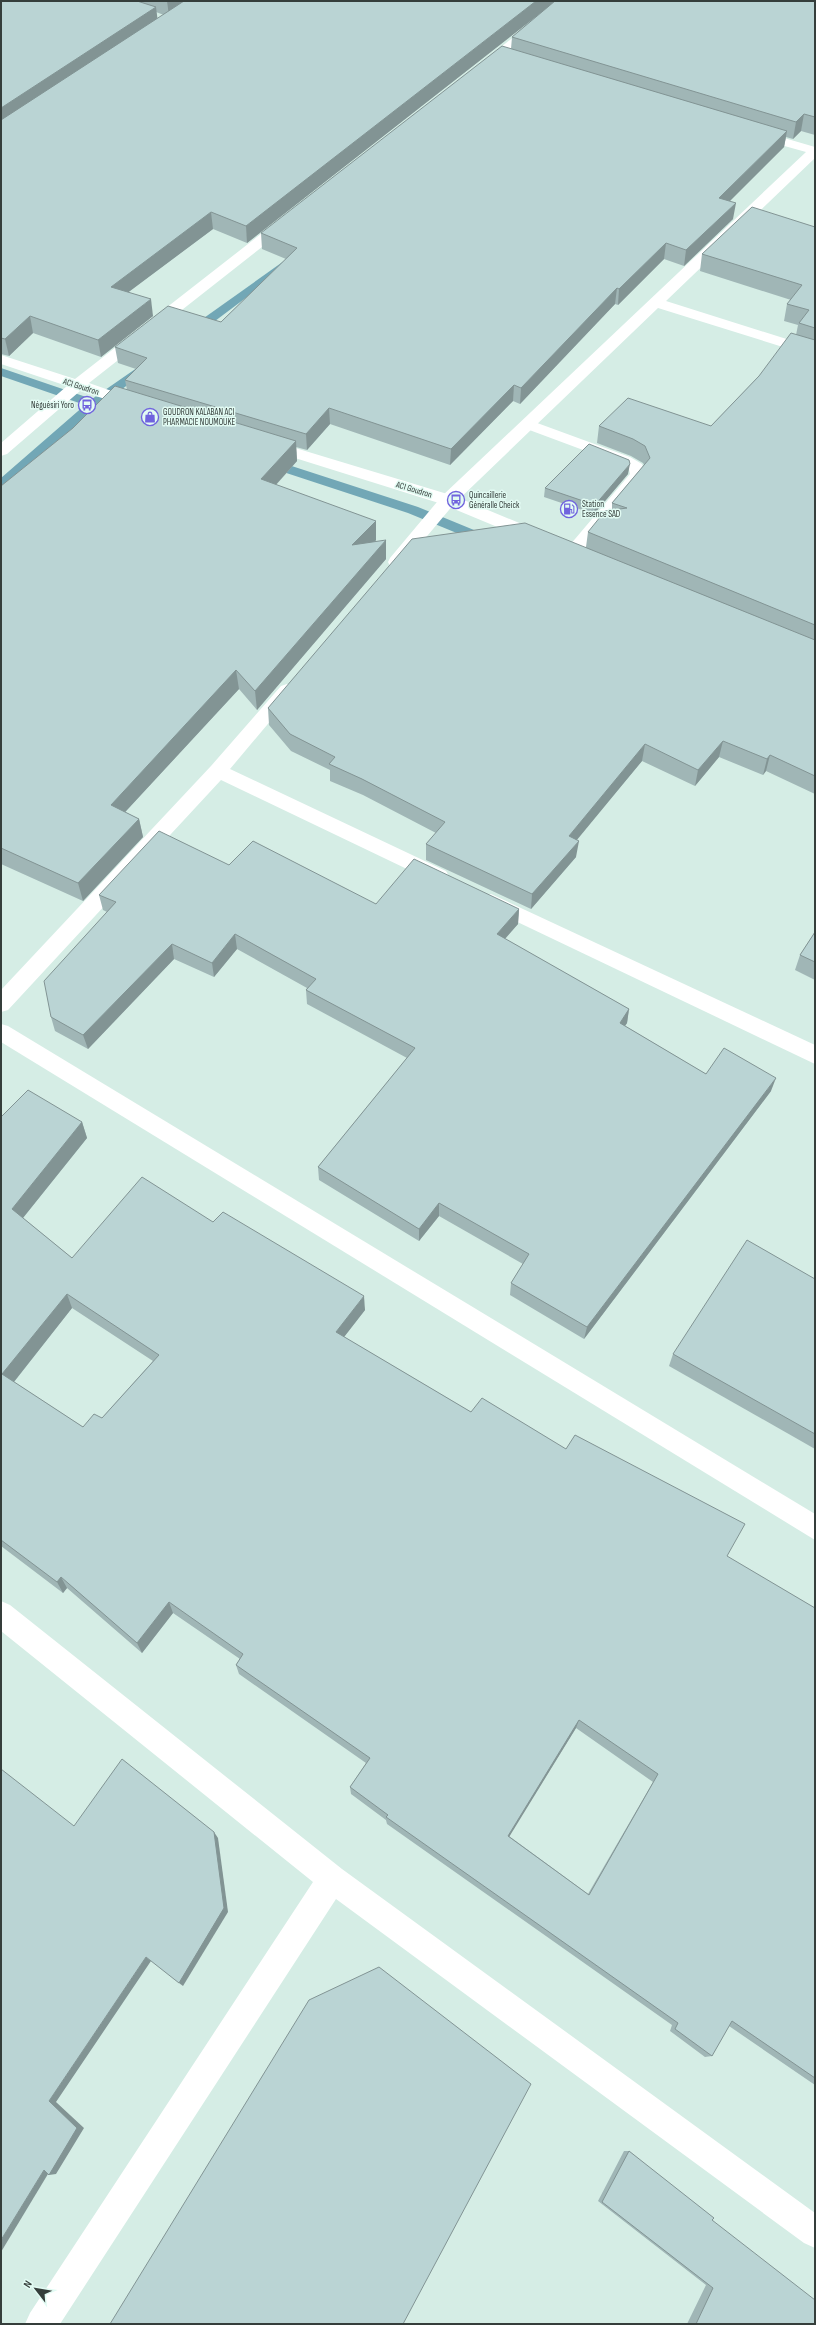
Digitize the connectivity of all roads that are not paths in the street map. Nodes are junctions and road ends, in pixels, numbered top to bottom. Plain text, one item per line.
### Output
1 (565, 1) edge
2 (499, 55) junction
3 (514, 60) edge
4 (474, 75) edge
5 (747, 131) edge
6 (815, 151) edge
7 (294, 216) edge
8 (658, 302) junction
9 (815, 353) edge
10 (1, 359) edge
11 (76, 386) junction
12 (152, 409) edge
13 (529, 425) junction
14 (251, 440) edge
15 (1, 451) edge
16 (448, 500) junction
17 (386, 573) edge
18 (300, 675) edge
19 (218, 771) junction
20 (455, 884) edge
21 (477, 894) edge
22 (1, 1004) edge
23 (1, 1032) edge
24 (815, 1054) edge
25 (815, 1528) edge
26 (1, 1614) edge
27 (332, 1879) junction
28 (815, 2232) edge
29 (41, 2324) edge

1 - 2 street
2 - 3 street
2 - 4 street
5 - 6 street
6 - 8 street
7 - 11 street
8 - 9 street
8 - 13 street
10 - 11 street, ACI Goudron
11 - 12 street, ACI Goudron
11 - 15 street
13 - 16 street
13 - 16 street, ACI Goudron
14 - 16 street, ACI Goudron
16 - 17 street
18 - 19 street
19 - 20 street
19 - 22 street
21 - 24 street
23 - 25 street
26 - 27 street
27 - 28 street
27 - 29 street

